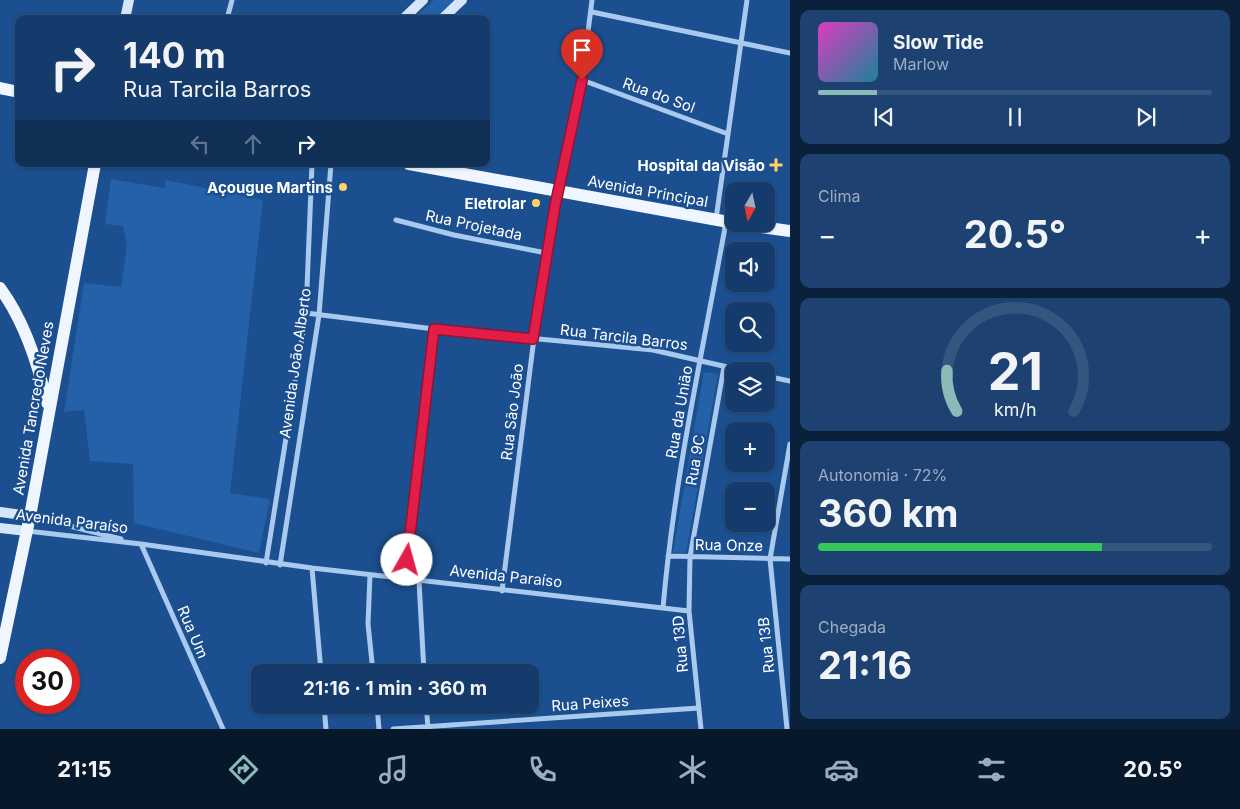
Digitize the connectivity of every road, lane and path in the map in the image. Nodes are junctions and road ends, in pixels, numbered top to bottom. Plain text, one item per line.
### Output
1 (129, 0) edge
2 (232, 0) edge
3 (423, 0) edge
4 (462, 0) edge
5 (592, 0) edge
6 (747, 0) edge
7 (592, 12) junction
8 (126, 15) edge
9 (228, 15) edge
10 (407, 15) edge
11 (446, 15) edge
12 (741, 42) junction
13 (790, 53) edge
14 (582, 80) junction
15 (0, 88) edge
16 (15, 91) edge
17 (728, 134) junction
18 (94, 167) edge
19 (312, 167) edge
20 (331, 167) edge
21 (426, 167) edge
22 (726, 182) edge
23 (558, 191) junction
24 (396, 220) dead end
25 (725, 221) edge
26 (775, 229) edge
27 (790, 231) edge
28 (773, 232) edge
29 (790, 237) edge
30 (546, 253) junction
31 (0, 288) edge
32 (306, 313) junction
33 (318, 315) junction
34 (434, 329) junction
35 (533, 339) junction
36 (701, 360) junction
37 (37, 363) junction
38 (57, 364) junction
39 (724, 367) joint
40 (775, 378) edge
41 (790, 381) edge
42 (48, 411) junction
43 (790, 444) edge
44 (0, 512) edge
45 (30, 516) junction
46 (0, 528) edge
47 (27, 531) junction
48 (141, 544) junction
49 (668, 556) junction
50 (690, 557) junction
51 (770, 559) junction
52 (790, 559) edge
53 (266, 563) junction
54 (280, 565) junction
55 (312, 568) junction
56 (370, 575) junction
57 (405, 579) junction
58 (419, 581) junction
59 (502, 591) junction
60 (664, 608) junction
61 (689, 611) junction
62 (0, 658) edge
63 (320, 664) edge
64 (372, 664) edge
65 (424, 664) edge
66 (699, 708) junction
67 (325, 714) edge
68 (378, 714) edge
69 (427, 714) edge
70 (428, 727) junction
71 (223, 729) edge
72 (326, 729) edge
73 (380, 729) edge
74 (393, 729) edge
75 (700, 729) edge
76 (787, 729) edge

1 - 8 street
2 - 9 street
3 - 10 street
4 - 11 street
5 - 7 street, Rua São João
6 - 12 street, Rua da União
7 - 12 street
7 - 14 street, Rua São João
12 - 13 street
12 - 17 street, Rua da União
14 - 17 street, Rua do Sol
14 - 23 street, Rua São João
15 - 16 main road
17 - 22 street, Rua da União
18 - 38 main road, Avenida Tancredo Neves
19 - 32 street, Avenida João Alberto
20 - 33 street, Avenida João Alberto
21 - 23 main road, Avenida Principal
23 - 25 main road, Avenida Principal
23 - 30 street, Rua São João
24 - 30 street, Rua Projetada
25 - 36 street, Rua da União
26 - 27 main road
28 - 29 main road
30 - 35 street, Rua São João
31 - 37 main road
32 - 33 street, Rua Tarcila Barros
32 - 53 street, Avenida João Alberto
33 - 34 street, Rua Tarcila Barros
33 - 54 street, Avenida João Alberto
34 - 35 street, Rua Tarcila Barros
34 - 57 street
35 - 36 street, Rua Tarcila Barros
35 - 59 street, Rua São João
36 - 39 street, Rua Tarcila Barros
36 - 49 street, Rua da União
37 - 38 main road
37 - 42 main road
38 - 42 main road, Avenida Tancredo Neves
39 - 50 street, Rua 9C
40 - 41 street
42 - 45 main road, Avenida Tancredo Neves
43 - 51 street, Rua 13B
44 - 45 street, Avenida Paraíso
45 - 47 main road, Avenida Tancredo Neves
45 - 48 street, Avenida Paraíso
46 - 47 street, Avenida Paraíso
47 - 48 street, Avenida Paraíso
47 - 62 main road, Avenida Tancredo Neves
48 - 53 street, Avenida Paraíso
48 - 71 street, Rua Um
49 - 50 street, Rua Onze
49 - 60 street, Rua da União
50 - 51 street, Rua Onze
50 - 61 street, Rua 13D
51 - 52 street, Rua Onze
51 - 76 street, Rua 13B
53 - 54 street, Avenida Paraíso
54 - 55 street, Avenida Paraíso
55 - 56 street, Avenida Paraíso
55 - 63 street
56 - 57 street, Avenida Paraíso
56 - 64 street
57 - 58 street, Avenida Paraíso
58 - 59 street, Avenida Paraíso
58 - 65 street
59 - 60 street, Avenida Paraíso
60 - 61 street, Avenida Paraíso
61 - 66 street, Rua 13D
66 - 70 street, Rua Peixes
66 - 75 street, Rua 13D
67 - 72 street
68 - 73 street
69 - 70 street
70 - 74 street, Rua Peixes

